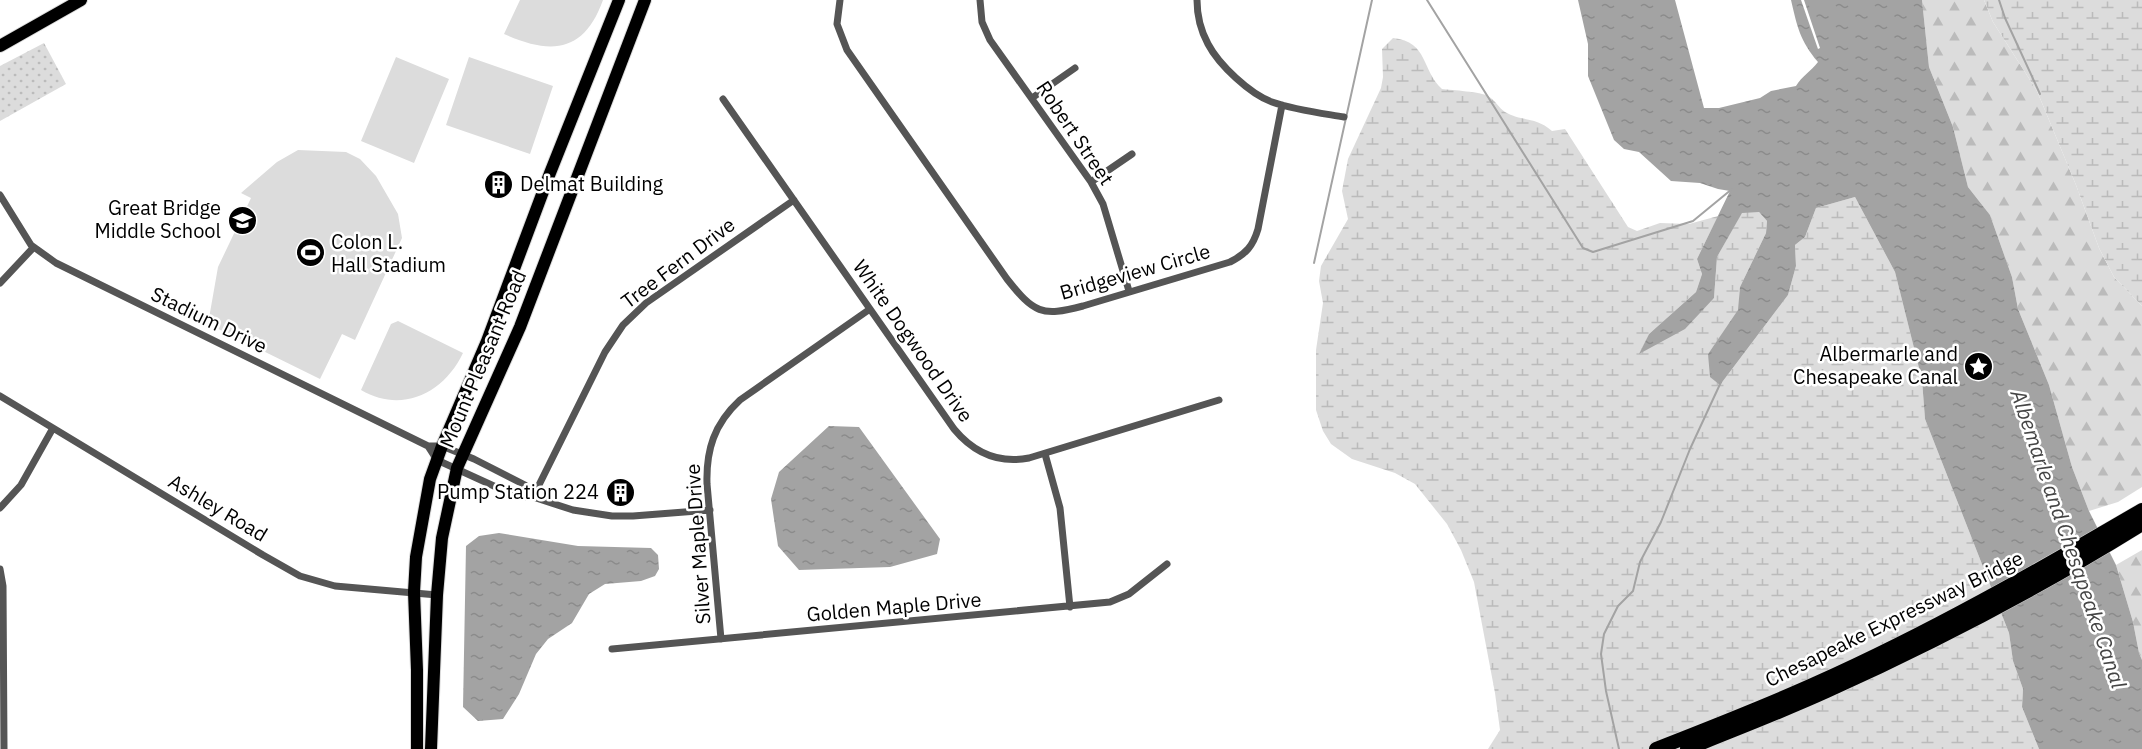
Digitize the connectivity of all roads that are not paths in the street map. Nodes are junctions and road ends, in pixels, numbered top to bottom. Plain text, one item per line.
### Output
1 (81, 0) edge
2 (619, 0) edge
3 (645, 0) edge
4 (840, 0) edge
5 (980, 0) edge
6 (1197, 0) edge
7 (0, 46) edge
8 (1075, 68) dead end
9 (1032, 98) junction
10 (723, 99) dead end
11 (1282, 105) junction
12 (1344, 117) dead end
13 (1132, 154) dead end
14 (1091, 182) junction
15 (0, 195) edge
16 (794, 200) junction
17 (33, 248) junction
18 (0, 283) edge
19 (1129, 291) junction
20 (870, 309) junction
21 (0, 396) edge
22 (1220, 400) dead end
23 (53, 428) junction
24 (428, 446) junction
25 (442, 446) junction
26 (1045, 454) junction
27 (462, 455) junction
28 (437, 460) junction
29 (458, 468) junction
30 (533, 497) junction
31 (0, 508) edge
32 (710, 510) junction
33 (2142, 510) edge
34 (2142, 524) edge
35 (1167, 564) dead end
36 (0, 569) edge
37 (414, 592) junction
38 (437, 595) junction
39 (1070, 607) junction
40 (721, 639) junction
41 (612, 649) dead end
42 (2, 729) edge
43 (4, 749) edge
44 (417, 749) edge
45 (431, 749) edge
46 (1656, 749) edge
47 (1687, 749) edge

1 - 7 main road
2 - 25 main road, Mount Pleasant Road
3 - 27 main road, Mount Pleasant Road
4 - 19 street, Bridgeview Circle
5 - 9 street, Robert Street
6 - 11 street
8 - 9 street
9 - 14 street, Robert Street
10 - 16 street, White Dogwood Drive
11 - 12 street
11 - 19 street, Bridgeview Circle
13 - 14 street
14 - 19 street, Robert Street
15 - 17 street, Stadium Drive
16 - 20 street, White Dogwood Drive
16 - 30 street, Tree Fern Drive
17 - 18 street
17 - 24 street, Stadium Drive
20 - 26 street, White Dogwood Drive
20 - 32 street, Silver Maple Drive
21 - 23 street, Ashley Road
22 - 26 street, White Dogwood Drive
23 - 31 street
23 - 37 street, Ashley Road
24 - 25 street, Stadium Drive
24 - 28 street
25 - 27 street, Stadium Drive
25 - 28 main road, Mount Pleasant Road
26 - 39 street
27 - 29 main road, Mount Pleasant Road
27 - 30 street, Stadium Drive
28 - 29 street, Stadium Drive
28 - 37 main road, Mount Pleasant Road
29 - 30 street, Stadium Drive
29 - 38 main road, Mount Pleasant Road
30 - 32 street, Stadium Drive
32 - 40 street, Silver Maple Drive
33 - 46 highway, Chesapeake Expressway Bridge
34 - 47 highway, Chesapeake Expressway Bridge
35 - 39 street, Golden Maple Drive
36 - 42 street
37 - 38 street, Ashley Road
37 - 44 main road, Mount Pleasant Road
38 - 45 main road, Mount Pleasant Road
39 - 40 street, Golden Maple Drive
40 - 41 street, Golden Maple Drive
42 - 43 street

